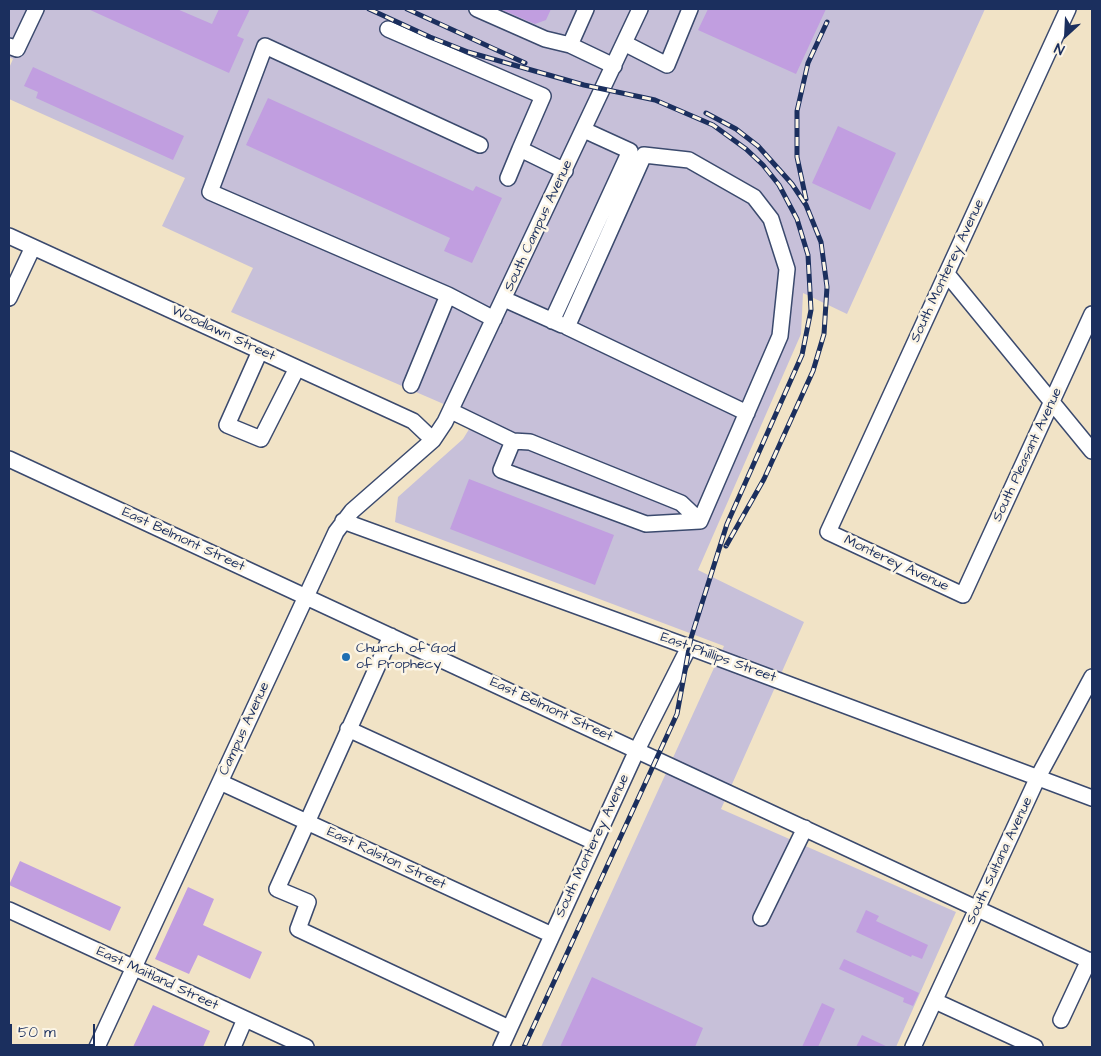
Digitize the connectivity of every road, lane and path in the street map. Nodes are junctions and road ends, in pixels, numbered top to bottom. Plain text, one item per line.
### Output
1 (36, 9) edge
2 (477, 9) edge
3 (586, 9) edge
4 (640, 9) edge
5 (690, 9) edge
6 (1068, 9) edge
7 (388, 29) dead end
8 (624, 43) junction
9 (570, 45) junction
10 (9, 46) edge
11 (614, 66) junction
12 (584, 130) junction
13 (480, 145) dead end
14 (520, 149) junction
15 (637, 153) junction
16 (565, 171) junction
17 (508, 178) dead end
18 (9, 236) edge
19 (33, 248) junction
20 (947, 274) junction
21 (448, 295) junction
22 (9, 298) edge
23 (504, 299) junction
24 (1092, 314) edge
25 (494, 319) junction
26 (552, 321) junction
27 (567, 327) junction
28 (260, 351) junction
29 (297, 368) junction
30 (411, 385) dead end
31 (1052, 402) junction
32 (450, 411) junction
33 (747, 413) junction
34 (433, 440) junction
35 (513, 441) junction
36 (1092, 451) edge
37 (9, 459) edge
38 (700, 521) junction
39 (343, 522) junction
40 (828, 532) joint
41 (963, 596) joint
42 (306, 597) junction
43 (390, 636) junction
44 (689, 647) junction
45 (1092, 678) edge
46 (348, 729) junction
47 (637, 750) junction
48 (1038, 777) junction
49 (220, 782) junction
50 (1092, 798) edge
51 (305, 822) junction
52 (804, 828) junction
53 (594, 842) junction
54 (978, 909) junction
55 (9, 910) edge
56 (761, 918) dead end
57 (552, 935) junction
58 (1091, 961) edge
59 (134, 968) junction
60 (935, 1001) junction
61 (245, 1019) junction
62 (1061, 1020) dead end
63 (510, 1028) junction
64 (97, 1047) edge
65 (233, 1047) edge
66 (306, 1047) edge
67 (501, 1047) edge
68 (914, 1047) edge
69 (1035, 1047) edge

1 - 10 street
2 - 9 street
3 - 9 street
4 - 8 street, South Campus Avenue
5 - 8 street
6 - 20 street, South Monterey Avenue
7 - 14 street
8 - 11 street, South Campus Avenue
9 - 11 street
11 - 12 street, South Campus Avenue
12 - 15 street
12 - 16 street, South Campus Avenue
13 - 21 street
14 - 16 street
14 - 17 street
15 - 26 street
15 - 27 street
15 - 33 street
16 - 23 street, South Campus Avenue
18 - 19 street, Woodlawn Street
19 - 22 street
19 - 28 street, Woodlawn Street
20 - 31 street
20 - 40 street, South Monterey Avenue
21 - 25 street
21 - 30 street
23 - 25 street, South Campus Avenue
23 - 26 street
24 - 31 street, South Pleasant Avenue
25 - 32 street, South Campus Avenue
26 - 27 street
27 - 33 street
28 - 29 street, Woodlawn Street
28 - 29 street
29 - 34 street, Woodlawn Street
31 - 36 street
31 - 41 street, South Pleasant Avenue
32 - 34 street, South Campus Avenue
32 - 35 street
33 - 38 street
34 - 39 street, Campus Avenue
35 - 38 street
35 - 38 street
37 - 42 street, East Belmont Street
39 - 42 street, Campus Avenue
39 - 44 street, East Phillips Street
40 - 41 street, Monterey Avenue
42 - 43 street, East Belmont Street
42 - 49 street, Campus Avenue
43 - 46 street
43 - 47 street, East Belmont Street
44 - 47 street, South Monterey Avenue
44 - 48 street, East Phillips Street
45 - 48 street, South Sultana Avenue
46 - 51 street
46 - 53 street
47 - 52 street, East Belmont Street
47 - 53 street, South Monterey Avenue
48 - 50 street, East Phillips Street
48 - 54 street, South Sultana Avenue
49 - 51 street, East Ralston Street
49 - 59 street, Campus Avenue
51 - 57 street, East Ralston Street
51 - 63 street
52 - 54 street, East Belmont Street
52 - 56 street
53 - 57 street, South Monterey Avenue
54 - 58 street, East Belmont Street
54 - 60 street, South Sultana Avenue
55 - 59 street, East Maitland Street
57 - 63 street, South Monterey Avenue
58 - 62 street
59 - 61 street, East Maitland Street
59 - 64 street, Campus Avenue
60 - 68 street, South Sultana Avenue
60 - 69 street
61 - 65 street
61 - 66 street, East Maitland Street
63 - 67 street, South Monterey Avenue

